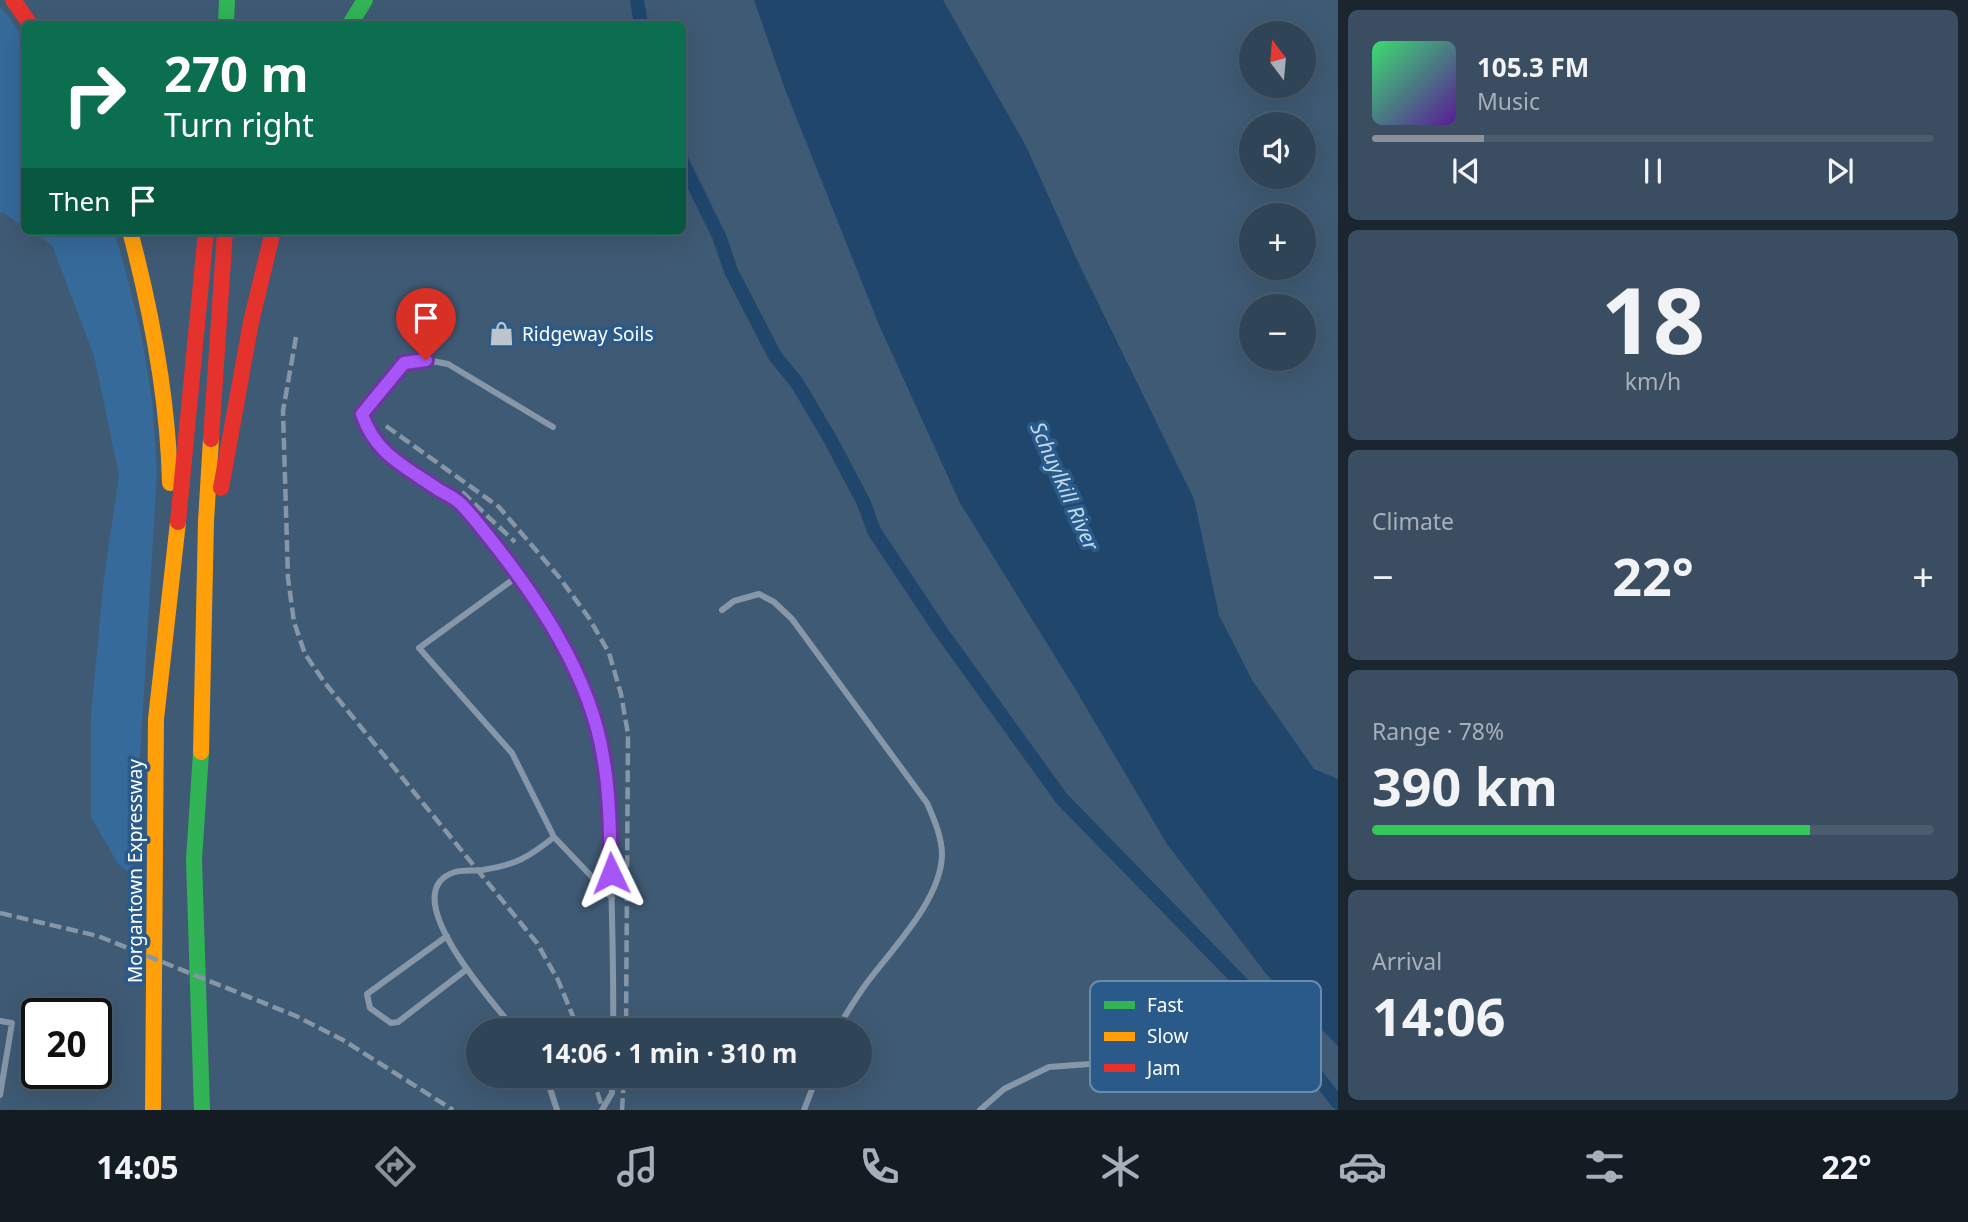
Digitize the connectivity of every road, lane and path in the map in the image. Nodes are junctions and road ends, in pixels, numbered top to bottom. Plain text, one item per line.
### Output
1 (13, 0) edge
2 (227, 0) edge
3 (239, 0) edge
4 (365, 0) edge
5 (28, 21) edge
6 (226, 21) edge
7 (238, 21) edge
8 (352, 21) edge
9 (131, 235) edge
10 (206, 235) edge
11 (225, 235) edge
12 (272, 235) edge
13 (553, 427) dead end
14 (518, 576) junction
15 (722, 610) dead end
16 (164, 633) junction
17 (201, 675) junction
18 (554, 837) junction
19 (612, 898) junction
20 (447, 936) junction
21 (467, 969) junction
22 (506, 1018) edge
23 (613, 1018) edge
24 (844, 1018) edge
25 (0, 1021) edge
26 (1090, 1064) edge
27 (550, 1088) edge
28 (611, 1088) edge
29 (812, 1088) edge
30 (0, 1095) edge
31 (153, 1110) edge
32 (202, 1110) edge
33 (557, 1110) edge
34 (602, 1110) edge
35 (804, 1110) edge
36 (980, 1110) edge

1 - 5 highway
2 - 6 highway
3 - 7 highway
4 - 8 highway
9 - 16 highway
10 - 16 highway
11 - 17 highway
12 - 17 highway
13 - 14 lane
14 - 18 lane
14 - 19 lane
15 - 24 lane
16 - 31 highway, Morgantown Expressway
17 - 32 highway
18 - 19 lane
18 - 20 lane
19 - 23 lane
20 - 21 lane
20 - 21 lane
21 - 22 lane
25 - 30 lane
26 - 36 lane
27 - 33 lane
28 - 34 lane
29 - 35 lane

